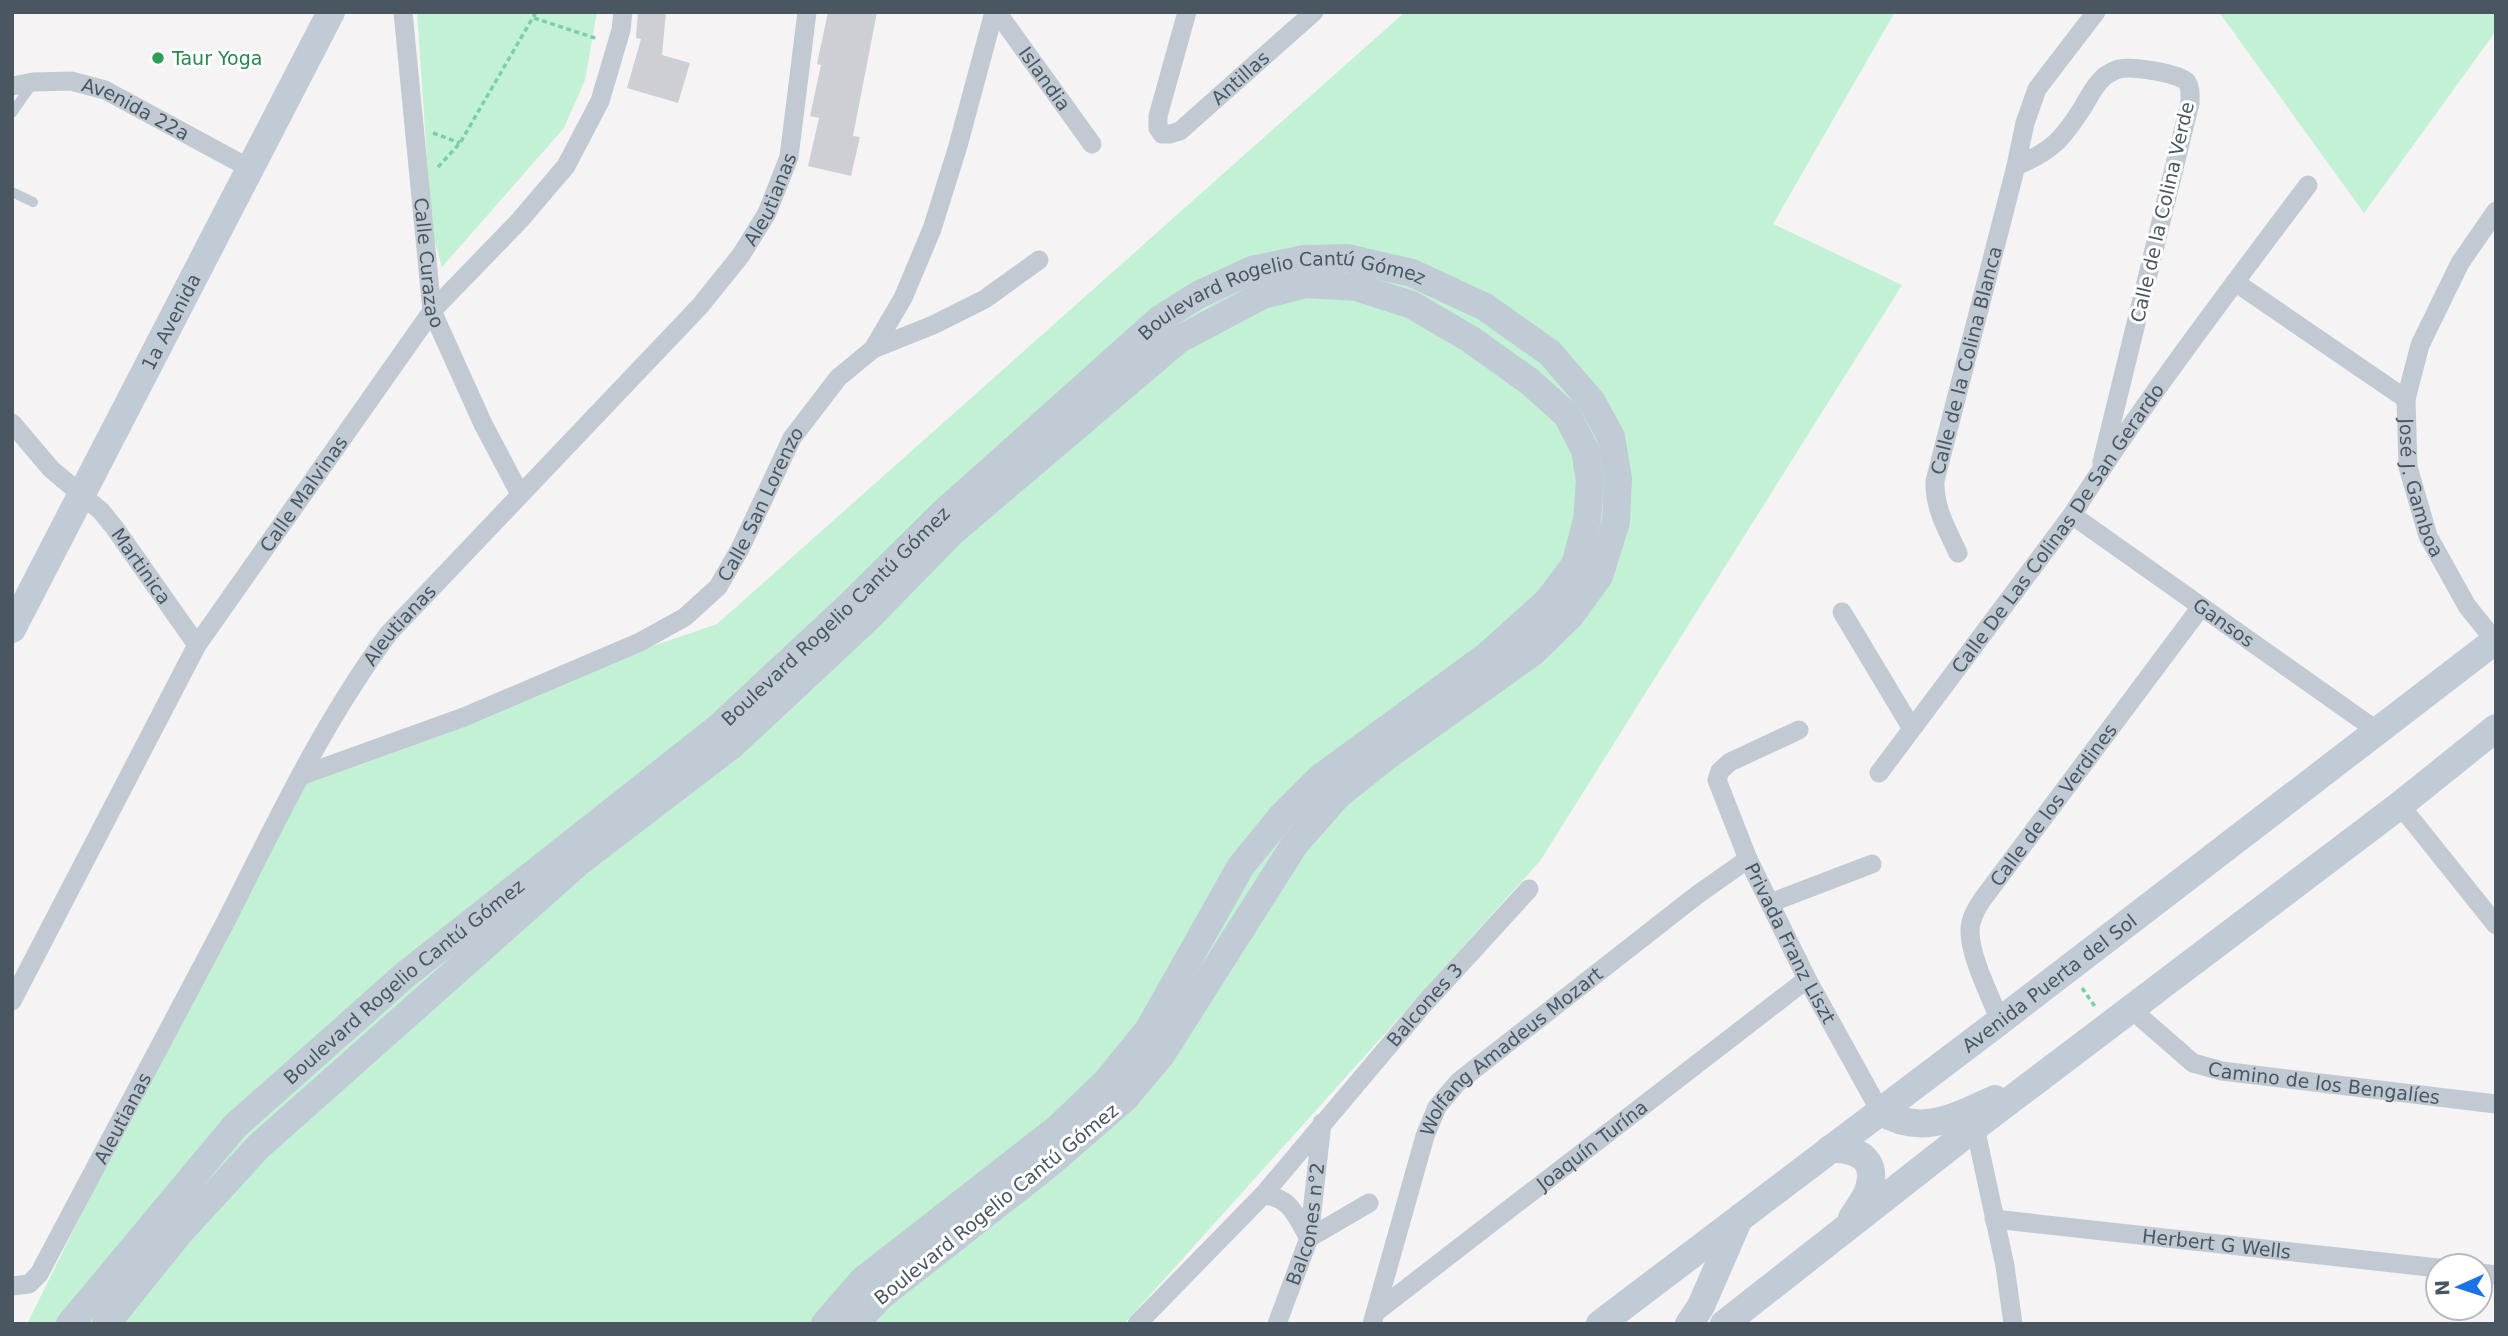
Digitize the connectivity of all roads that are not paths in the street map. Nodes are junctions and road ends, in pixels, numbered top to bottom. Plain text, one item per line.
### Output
1 (331, 12) edge
2 (403, 12) edge
3 (623, 12) edge
4 (807, 12) edge
5 (996, 12) edge
6 (1188, 12) edge
7 (1314, 12) edge
8 (2096, 12) edge
9 (33, 82) junction
10 (12, 86) edge
11 (12, 113) edge
12 (1092, 144) dead end
13 (2016, 166) junction
14 (251, 169) junction
15 (2308, 185) dead end
16 (12, 192) edge
17 (33, 202) dead end
18 (2496, 211) edge
19 (1039, 260) dead end
20 (2235, 282) junction
21 (432, 311) junction
22 (873, 349) junction
23 (2406, 399) junction
24 (12, 423) edge
25 (2099, 471) junction
26 (520, 494) junction
27 (81, 495) junction
28 (2072, 515) junction
29 (1958, 553) dead end
30 (2201, 607) junction
31 (1842, 612) dead end
32 (12, 629) edge
33 (2495, 641) edge
34 (197, 645) junction
35 (1911, 727) junction
36 (2496, 728) edge
37 (1799, 730) dead end
38 (2376, 730) junction
39 (1879, 772) dead end
40 (300, 776) junction
41 (2400, 805) junction
42 (1748, 859) junction
43 (1872, 864) dead end
44 (1529, 889) dead end
45 (1770, 903) junction
46 (2496, 925) edge
47 (1807, 979) junction
48 (12, 1002) edge
49 (2120, 1018) junction
50 (2000, 1021) junction
51 (2040, 1079) junction
52 (2496, 1104) edge
53 (1880, 1111) junction
54 (1322, 1122) junction
55 (1975, 1127) junction
56 (1830, 1149) junction
57 (1263, 1195) junction
58 (1369, 1202) dead end
59 (1739, 1218) junction
60 (1994, 1219) junction
61 (1845, 1229) junction
62 (1309, 1237) junction
63 (2424, 1266) edge
64 (1716, 1273) junction
65 (863, 1280) junction
66 (20, 1285) edge
67 (1757, 1298) junction
68 (1374, 1318) edge
69 (70, 1324) edge
70 (106, 1324) edge
71 (804, 1324) edge
72 (825, 1324) edge
73 (853, 1324) edge
74 (1137, 1324) edge
75 (1277, 1324) edge
76 (1600, 1324) edge
77 (1689, 1324) edge
78 (1724, 1324) edge
79 (2013, 1324) edge

1 - 14 main road, 1a Avenida
2 - 21 street, Calle Curazao
3 - 21 street, Calle Malvinas
4 - 26 street, Aleutianas
5 - 12 street, Islandia
5 - 22 street, Calle San Lorenzo
6 - 7 street, Antillas
8 - 13 street, Calle de la Colina Blanca
9 - 10 street, Avenida 22a
9 - 11 lane
9 - 14 street, Avenida 22a
13 - 25 street, Calle de la Colina Verde
13 - 29 street, Calle de la Colina Blanca
14 - 27 main road, 1a Avenida
15 - 20 street, Calle De Las Colinas De San Gerardo
16 - 17 lane
18 - 23 street, José J. Gamboa
19 - 22 street
20 - 23 street
20 - 25 street, Calle De Las Colinas De San Gerardo
21 - 26 street, Calle Curazao
21 - 34 street, Calle Malvinas
22 - 40 street, Calle San Lorenzo
23 - 33 street, José J. Gamboa
24 - 27 street, Martinica
25 - 28 street, Calle De Las Colinas De San Gerardo
26 - 40 street, Aleutianas
27 - 32 main road, 1a Avenida
27 - 34 street, Martinica
28 - 30 street, Gansos
28 - 35 street, Calle De Las Colinas De San Gerardo
30 - 38 street, Gansos
30 - 50 street, Calle de los Verdines
31 - 35 street
33 - 38 main road, Avenida Puerta del Sol
34 - 48 street, Calle Malvinas
35 - 39 street, Calle De Las Colinas De San Gerardo
36 - 41 main road
37 - 42 street, Privada Franz Liszt
38 - 50 main road, Avenida Puerta del Sol
40 - 66 street, Aleutianas
41 - 46 street
41 - 49 main road
42 - 45 street, Privada Franz Liszt
42 - 68 street, Wolfang Amadeus Mozart
43 - 45 street
44 - 54 street, Balcones 3
45 - 47 street, Privada Franz Liszt
47 - 53 street, Privada Franz Liszt
47 - 68 street, Joaquín Turína
49 - 51 main road
49 - 52 street, Camino de los Bengalíes
50 - 53 main road, Avenida Puerta del Sol
51 - 53 main road
51 - 55 main road
53 - 56 main road, Avenida Puerta del Sol
54 - 57 street, Balcones 3
54 - 62 street, Balcones n°2
55 - 60 street
55 - 61 main road
56 - 59 main road, Avenida Puerta del Sol
56 - 61 main road
57 - 62 street
57 - 74 street, Balcones 3
58 - 62 street
59 - 64 main road
59 - 76 main road, Avenida Puerta del Sol
60 - 63 street, Herbert G Wells
60 - 79 street
61 - 67 main road
62 - 75 street, Balcones n°2
64 - 67 main road
64 - 77 main road
65 - 70 main road, Boulevard Rogelio Cantú Gómez
65 - 71 main road
65 - 72 main road, Boulevard Rogelio Cantú Gómez
67 - 78 main road
69 - 73 main road, Boulevard Rogelio Cantú Gómez

